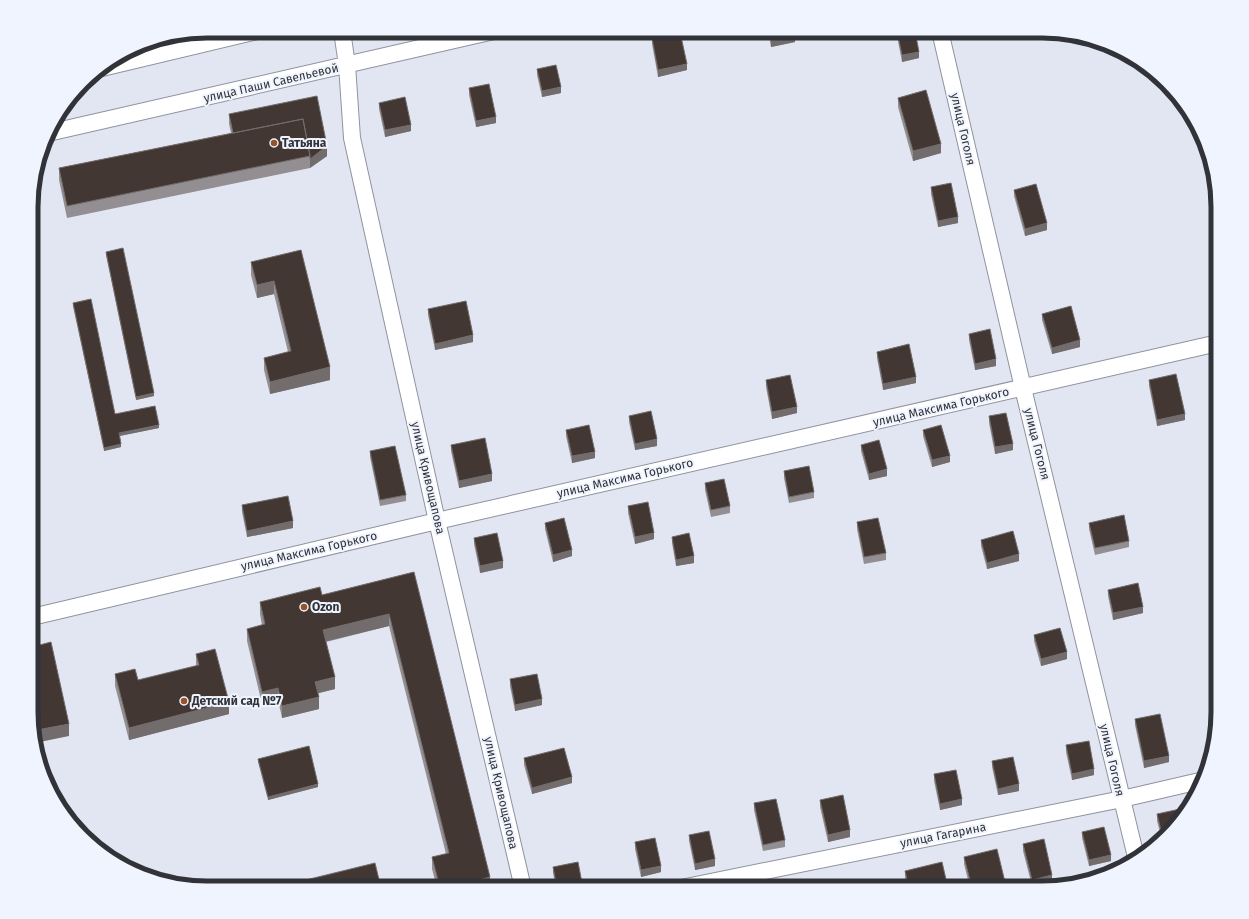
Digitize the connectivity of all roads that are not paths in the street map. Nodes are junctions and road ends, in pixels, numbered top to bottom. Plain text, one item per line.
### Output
1 (228, 38) edge
2 (343, 38) edge
3 (464, 38) edge
4 (942, 38) edge
5 (115, 65) edge
6 (347, 65) junction
7 (55, 131) edge
8 (1211, 345) edge
9 (1023, 388) junction
10 (437, 521) junction
11 (38, 616) edge
12 (1196, 782) edge
13 (1122, 799) junction
14 (1135, 853) edge
15 (521, 881) edge
16 (716, 881) edge

1 - 5 street
2 - 6 street, улица Кривощапова
3 - 6 street, улица Паши Савельевой
4 - 9 street, улица Гоголя
6 - 7 street, улица Паши Савельевой
6 - 10 street, улица Кривощапова
8 - 9 street, улица Максима Горького
9 - 10 street, улица Максима Горького
9 - 13 street, улица Гоголя
10 - 11 street, улица Максима Горького
10 - 15 street, улица Кривощапова
12 - 13 street, улица Гагарина
13 - 14 street, улица Гоголя
13 - 16 street, улица Гагарина

